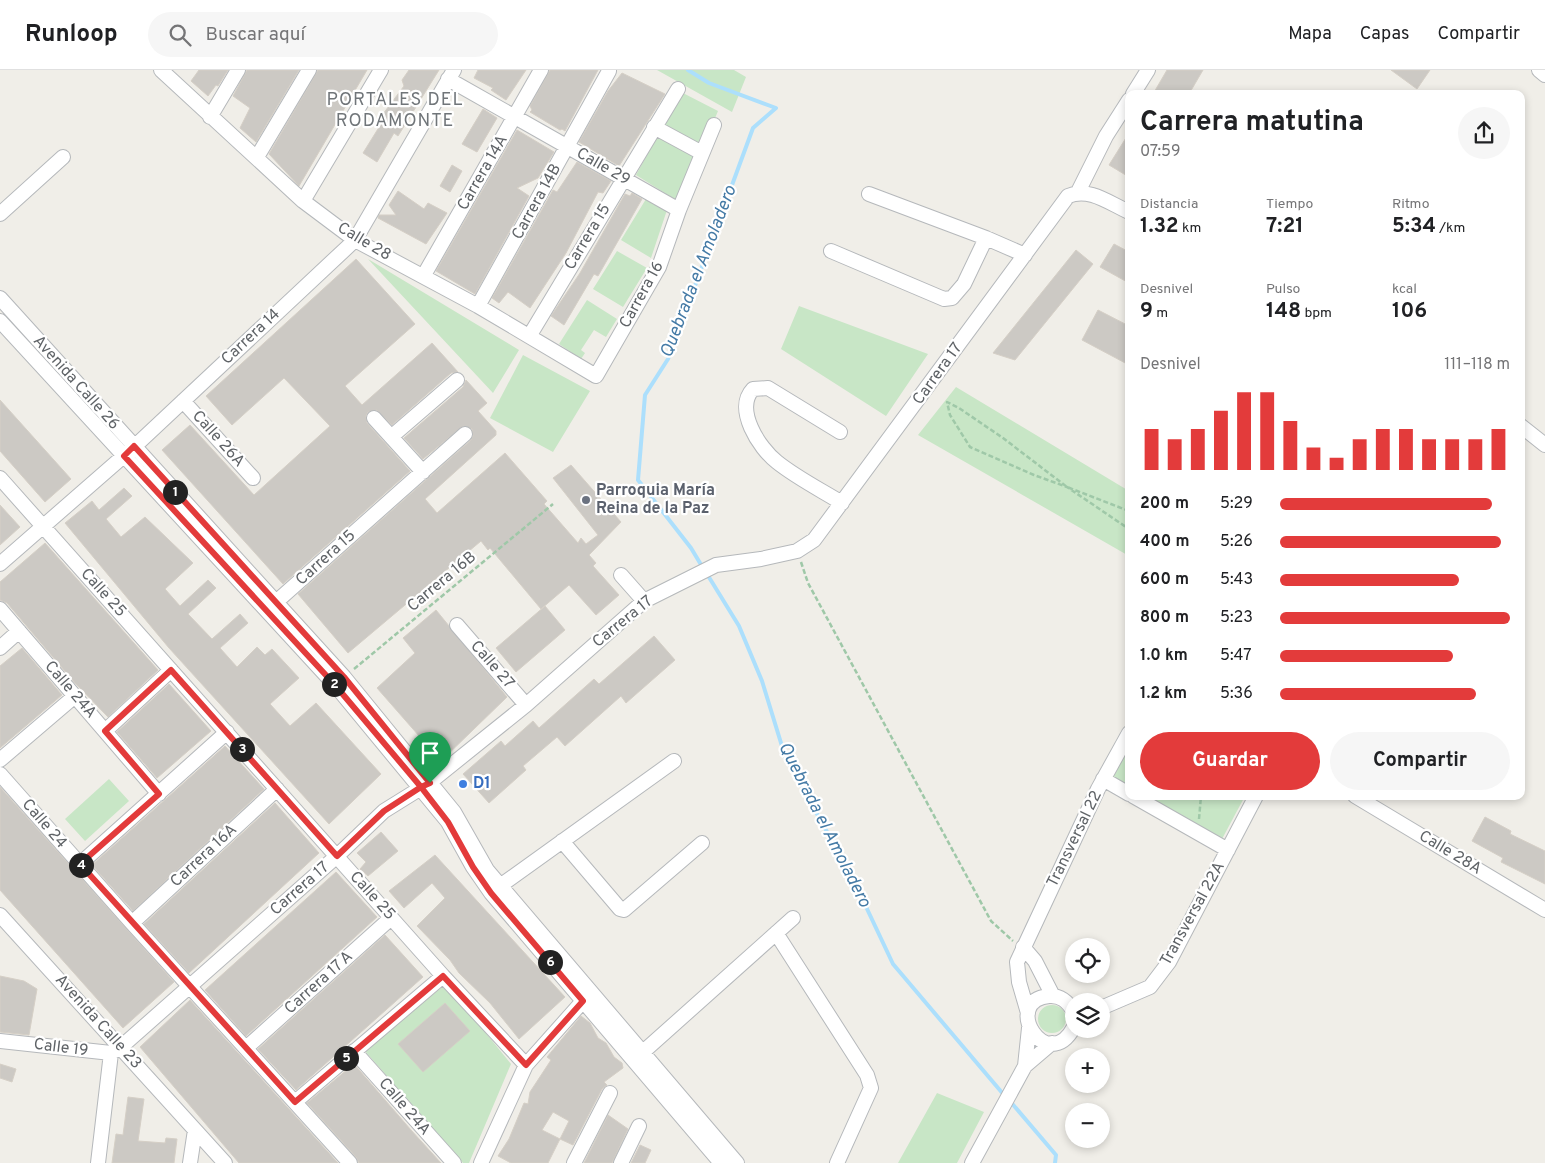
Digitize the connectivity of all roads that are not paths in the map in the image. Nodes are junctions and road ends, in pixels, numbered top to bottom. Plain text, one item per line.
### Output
1 (161, 70) edge
2 (238, 70) edge
3 (309, 70) edge
4 (381, 70) edge
5 (541, 70) edge
6 (1148, 70) edge
7 (1539, 70) edge
8 (609, 71) dead end
9 (451, 74) edge
10 (1545, 75) edge
11 (678, 89) dead end
12 (1136, 90) edge
13 (1125, 106) edge
14 (210, 117) junction
15 (516, 118) junction
16 (714, 125) dead end
17 (654, 127) junction
18 (568, 146) junction
19 (702, 153) junction
20 (64, 157) dead end
21 (258, 157) junction
22 (622, 179) junction
23 (1082, 192) junction
24 (869, 194) dead end
25 (303, 201) junction
26 (679, 210) junction
27 (1125, 210) edge
28 (0, 214) edge
29 (986, 238) junction
30 (355, 240) junction
31 (830, 250) dead end
32 (1025, 255) junction
33 (424, 276) junction
34 (0, 298) edge
35 (478, 306) junction
36 (0, 321) edge
37 (530, 335) junction
38 (596, 376) joint
39 (457, 380) dead end
40 (183, 401) junction
41 (374, 418) dead end
42 (1525, 429) edge
43 (840, 432) dead end
44 (465, 434) dead end
45 (391, 437) junction
46 (1545, 445) edge
47 (129, 451) junction
48 (423, 472) junction
49 (0, 478) edge
50 (253, 478) dead end
51 (842, 503) junction
52 (43, 525) junction
53 (0, 564) edge
54 (621, 575) dead end
55 (644, 601) junction
56 (276, 602) junction
57 (0, 609) edge
58 (458, 625) dead end
59 (19, 631) junction
60 (0, 648) edge
61 (171, 670) junction
62 (75, 696) junction
63 (526, 705) junction
64 (105, 731) junction
65 (227, 732) junction
66 (1125, 740) edge
67 (0, 760) edge
68 (674, 761) dead end
69 (0, 774) edge
70 (1103, 779) junction
71 (425, 785) junction
72 (277, 789) junction
73 (1125, 792) edge
74 (159, 794) junction
75 (1140, 800) edge
76 (1254, 800) edge
77 (1362, 800) edge
78 (562, 841) junction
79 (702, 843) dead end
80 (1228, 850) junction
81 (337, 856) junction
82 (80, 864) junction
83 (500, 886) junction
84 (1545, 910) edge
85 (0, 915) edge
86 (391, 918) junction
87 (793, 918) dead end
88 (132, 923) junction
89 (776, 933) junction
90 (1023, 947) junction
91 (443, 976) junction
92 (190, 986) junction
93 (1053, 996) junction
94 (1065, 1000) edge
95 (583, 1001) junction
96 (1110, 1003) edge
97 (1028, 1013) junction
98 (1029, 1028) junction
99 (1066, 1038) edge
100 (0, 1041) edge
101 (1052, 1043) junction
102 (246, 1048) junction
103 (116, 1050) junction
104 (354, 1051) junction
105 (642, 1052) junction
106 (526, 1065) junction
107 (1025, 1066) junction
108 (610, 1093) dead end
109 (295, 1102) junction
110 (639, 1126) dead end
111 (195, 1130) junction
112 (98, 1163) edge
113 (190, 1163) edge
114 (225, 1163) edge
115 (350, 1163) edge
116 (454, 1163) edge
117 (481, 1163) edge
118 (574, 1163) edge
119 (621, 1163) edge
120 (721, 1163) edge
121 (737, 1163) edge
122 (837, 1163) edge
123 (972, 1163) edge

1 - 14 street, Calle 28
2 - 14 street
3 - 21 street
4 - 25 street
5 - 15 street, Carrera 14A
6 - 12 street
7 - 10 street
8 - 18 street, Carrera 14B
9 - 15 street, Calle 29
9 - 30 street, Carrera 14
11 - 17 street, Carrera 15
13 - 23 street
14 - 21 street, Calle 28
15 - 18 street, Calle 29
15 - 33 street, Carrera 14A
16 - 19 street
17 - 19 street
17 - 22 street, Carrera 15
18 - 22 street, Calle 29
18 - 35 street, Carrera 14B
19 - 26 street
20 - 28 street
21 - 25 street, Calle 28
22 - 26 street, Calle 29
22 - 37 street, Carrera 15
23 - 27 street
23 - 32 street, Carrera 17
24 - 29 street
25 - 30 street, Calle 28
26 - 38 street, Carrera 16
29 - 31 street
29 - 32 street
30 - 33 street, Calle 28
30 - 40 street, Carrera 14
32 - 51 street, Carrera 17
33 - 35 street, Calle 28
34 - 47 street, Avenida Calle 26
35 - 37 street, Calle 28
36 - 47 street, Avenida Calle 26
37 - 38 street, Calle 28
39 - 45 street
40 - 47 street, Carrera 14
40 - 50 street, Calle 26A
41 - 45 street
42 - 46 street
43 - 51 street
44 - 48 street, Carrera 15
45 - 48 street
47 - 52 street, Carrera 14
47 - 56 street, Avenida Calle 26
47 - 71 street, Avenida Calle 26
48 - 56 street, Carrera 15
49 - 52 street, Calle 25
51 - 55 street, Carrera 17
52 - 53 street, Carrera 14
52 - 61 street, Calle 25
54 - 55 street
55 - 63 street, Carrera 17
56 - 71 street, Avenida Calle 26
57 - 59 street, Calle 24A
58 - 63 street, Calle 27
59 - 60 street
59 - 62 street, Calle 24A
61 - 64 street
61 - 65 street, Calle 25
62 - 64 street, Calle 24A
62 - 67 street
63 - 71 street, Carrera 17
64 - 74 street, Calle 24A
65 - 72 street, Calle 25
65 - 74 street
66 - 70 street, Transversal 22
68 - 78 street
69 - 82 street, Calle 24
70 - 73 street
70 - 90 street, Transversal 22
71 - 81 street, Carrera 17
71 - 83 street
71 - 95 street
72 - 81 street, Calle 25
72 - 88 street, Carrera 16A
74 - 82 street
75 - 80 street
76 - 80 street, Transversal 22A
77 - 84 street, Calle 28A
78 - 79 street
78 - 83 street
80 - 96 street, Transversal 22A
81 - 86 street, Calle 25
81 - 92 street, Carrera 17
82 - 88 street, Calle 24
83 - 105 street
85 - 103 street, Avenida Calle 23
86 - 91 street, Calle 25
86 - 102 street, Carrera 17 A
87 - 89 street
88 - 92 street, Calle 24
89 - 105 street
89 - 122 street
90 - 93 street
90 - 97 street, Transversal 22
91 - 104 street
91 - 106 street, Calle 25
92 - 102 street, Calle 24
92 - 103 street, Carrera 17
93 - 94 street
93 - 97 street
95 - 106 street
95 - 120 street
97 - 98 street, Transversal 22
98 - 101 street
98 - 107 street, Transversal 22
99 - 101 street
100 - 103 street, Calle 19
101 - 107 street
102 - 109 street, Calle 24
103 - 111 street, Avenida Calle 23
103 - 112 street
104 - 109 street
104 - 116 street, Calle 24A
105 - 121 street
106 - 117 street
107 - 123 street
108 - 118 street
109 - 115 street, Calle 24
110 - 119 street
111 - 113 street
111 - 114 street, Avenida Calle 23

